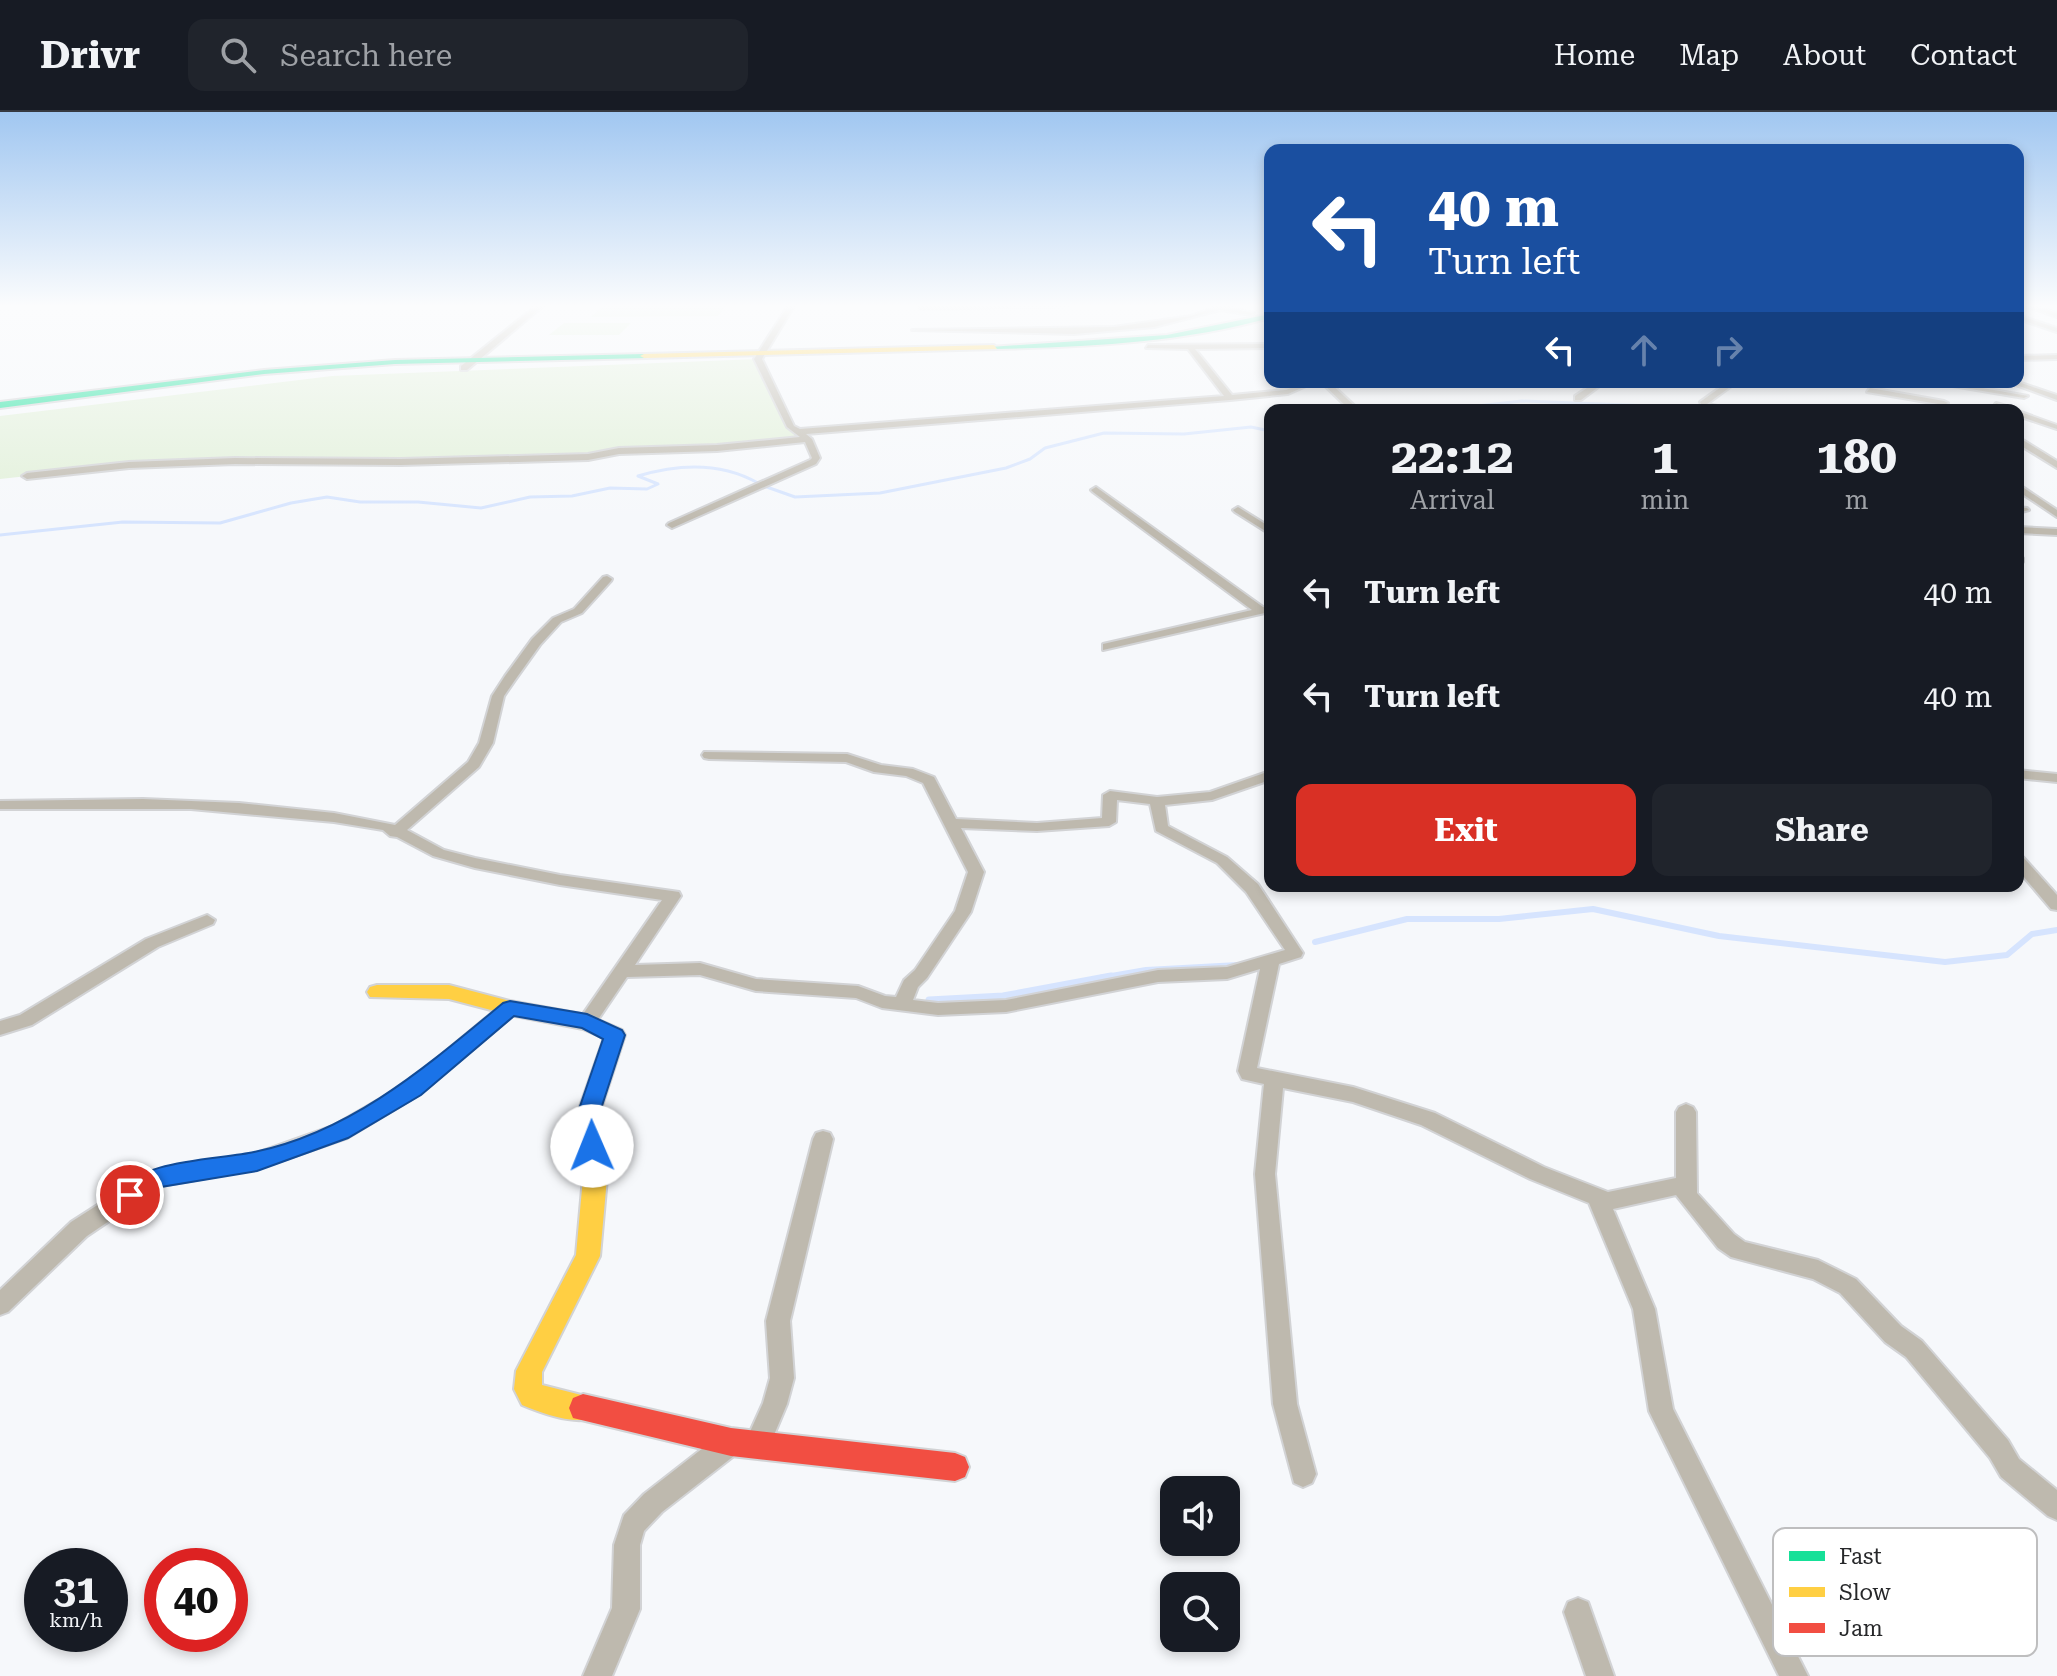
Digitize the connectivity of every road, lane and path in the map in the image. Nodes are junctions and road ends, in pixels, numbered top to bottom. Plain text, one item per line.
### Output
1 (213, 379) edge
2 (291, 379) edge
3 (769, 379) edge
4 (1215, 379) edge
5 (2024, 386) edge
6 (1297, 388) edge
7 (1331, 388) edge
8 (1592, 388) edge
9 (1725, 388) edge
10 (1872, 388) edge
11 (1881, 388) edge
12 (1972, 388) edge
13 (2024, 396) dead end
14 (1230, 398) junction
15 (1578, 398) dead end
16 (2057, 398) edge
17 (1861, 402) dead end
18 (1944, 403) dead end
19 (1349, 404) edge
20 (1703, 404) edge
21 (0, 405) edge
22 (0, 414) edge
23 (2024, 416) edge
24 (2024, 427) edge
25 (2054, 428) edge
26 (800, 432) junction
27 (808, 439) junction
28 (2024, 444) edge
29 (2057, 465) edge
30 (27, 476) dead end
31 (1096, 490) dead end
32 (2024, 492) edge
33 (1238, 510) dead end
34 (2057, 514) edge
35 (672, 525) dead end
36 (1264, 527) edge
37 (2024, 530) edge
38 (2057, 532) edge
39 (607, 579) dead end
40 (1264, 609) edge
41 (1264, 610) edge
42 (1107, 647) dead end
43 (709, 755) dead end
44 (2024, 775) edge
45 (1264, 777) edge
46 (2057, 778) edge
47 (1157, 801) junction
48 (0, 805) edge
49 (952, 823) junction
50 (395, 833) junction
51 (2024, 867) edge
52 (2057, 905) edge
53 (207, 920) dead end
54 (1271, 960) junction
55 (620, 971) junction
56 (377, 992) dead end
57 (902, 1006) junction
58 (510, 1008) junction
59 (587, 1022) junction
60 (0, 1028) edge
61 (1274, 1079) junction
62 (1686, 1112) dead end
63 (823, 1139) dead end
64 (1685, 1185) junction
65 (1598, 1198) junction
66 (0, 1305) edge
67 (744, 1443) junction
68 (955, 1467) dead end
69 (1303, 1474) dead end
70 (2057, 1507) edge
71 (1578, 1612) dead end
72 (1773, 1634) edge
73 (1784, 1656) edge
74 (597, 1676) edge
75 (1600, 1676) edge
76 (1794, 1676) edge

1 - 21 street
2 - 22 street
3 - 26 street
4 - 14 street
5 - 16 street
6 - 14 street
7 - 19 street
8 - 15 street
9 - 20 street
10 - 17 street
11 - 18 street
12 - 13 street
14 - 26 street
23 - 25 street
24 - 25 street
26 - 27 street
27 - 30 street
27 - 35 street
28 - 29 street
31 - 40 street
32 - 34 street
33 - 36 street
37 - 38 street
39 - 50 street
41 - 42 street
43 - 49 street
44 - 46 street
45 - 47 street
47 - 49 street
47 - 54 street
48 - 50 street
49 - 57 street
50 - 55 street
51 - 52 street
53 - 60 street
54 - 57 street
54 - 61 street
55 - 57 street
55 - 59 street
56 - 58 street
58 - 59 street
58 - 66 street
59 - 67 street
61 - 65 street
61 - 69 street
62 - 64 street
63 - 67 street
64 - 65 street
64 - 70 street
65 - 72 street
67 - 68 street
67 - 74 street
71 - 75 street
73 - 76 street

